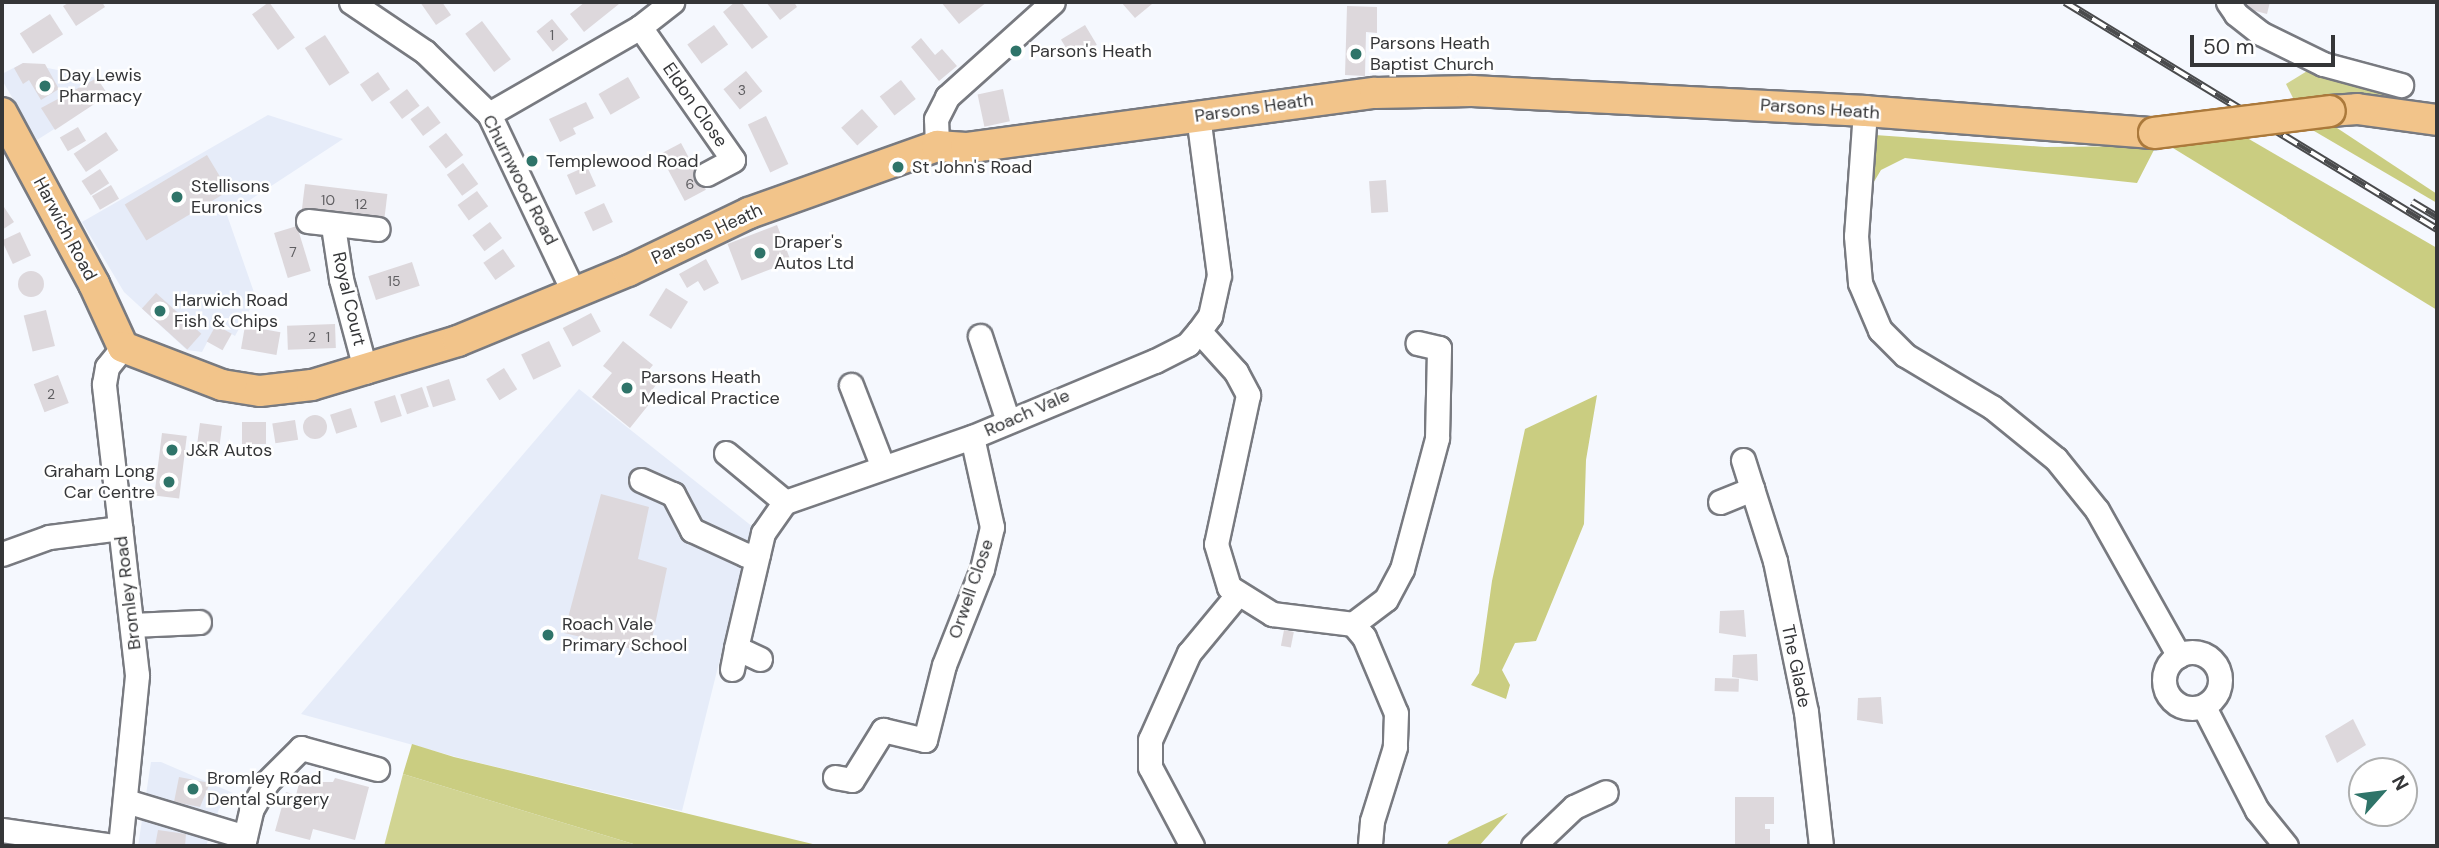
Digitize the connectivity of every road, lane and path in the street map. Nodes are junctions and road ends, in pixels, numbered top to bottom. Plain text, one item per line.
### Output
1 (672, 2) edge
2 (1053, 2) edge
3 (2228, 2) edge
4 (361, 4) edge
5 (639, 27) junction
6 (2401, 85) dead end
7 (1865, 111) junction
8 (2, 113) edge
9 (489, 114) junction
10 (1198, 116) junction
11 (2437, 120) edge
12 (937, 146) junction
13 (707, 174) dead end
14 (308, 221) dead end
15 (334, 226) junction
16 (378, 229) dead end
17 (574, 293) junction
18 (1199, 331) junction
19 (980, 336) dead end
20 (1418, 343) dead end
21 (123, 347) junction
22 (366, 372) junction
23 (851, 385) dead end
24 (1008, 421) junction
25 (972, 438) junction
26 (726, 453) dead end
27 (1743, 460) dead end
28 (882, 465) junction
29 (641, 481) dead end
30 (1752, 489) junction
31 (785, 502) junction
32 (1720, 502) dead end
33 (120, 528) junction
34 (2, 554) edge
35 (758, 554) junction
36 (1237, 595) junction
37 (199, 622) dead end
38 (1353, 624) junction
39 (132, 625) junction
40 (2179, 656) junction
41 (760, 659) dead end
42 (2204, 707) junction
43 (377, 769) dead end
44 (835, 777) dead end
45 (1606, 792) dead end
46 (126, 801) junction
47 (2, 830) edge
48 (244, 841) edge
49 (2279, 844) edge
50 (113, 846) edge
51 (120, 846) edge
52 (1192, 846) edge
53 (1370, 846) edge
54 (1533, 846) edge
55 (1821, 846) edge

1 - 5 street
2 - 12 street
3 - 6 street
4 - 9 street, Churnwood Road
5 - 9 street
5 - 13 street, Eldon Close
7 - 10 main road, Parsons Heath
7 - 11 main road, Parsons Heath, bridge
7 - 40 street
8 - 21 main road, Harwich Road
9 - 17 street, Churnwood Road
10 - 12 main road, Parsons Heath
10 - 18 street, Roach Vale
12 - 17 main road, Parsons Heath
14 - 15 street, Royal Court
15 - 16 street, Royal Court
15 - 22 street, Royal Court
17 - 22 main road, Parsons Heath
18 - 24 street, Roach Vale
18 - 36 street
19 - 24 street
20 - 38 street
21 - 22 main road, Parsons Heath
21 - 33 street, Bromley Road
23 - 28 street
24 - 25 street, Roach Vale
25 - 28 street, Roach Vale
25 - 44 street, Orwell Close
26 - 31 street
27 - 30 street, The Glade
28 - 31 street, Roach Vale
29 - 35 street
30 - 32 street
30 - 55 street, The Glade
31 - 35 street
33 - 34 street
33 - 39 street, Bromley Road
35 - 41 street
36 - 38 street
36 - 52 street
37 - 39 street
38 - 53 street
39 - 46 street, Bromley Road
40 - 42 street
40 - 42 street
42 - 49 street
43 - 48 street
45 - 54 street
46 - 48 street
46 - 51 street, Bromley Road
47 - 50 street

